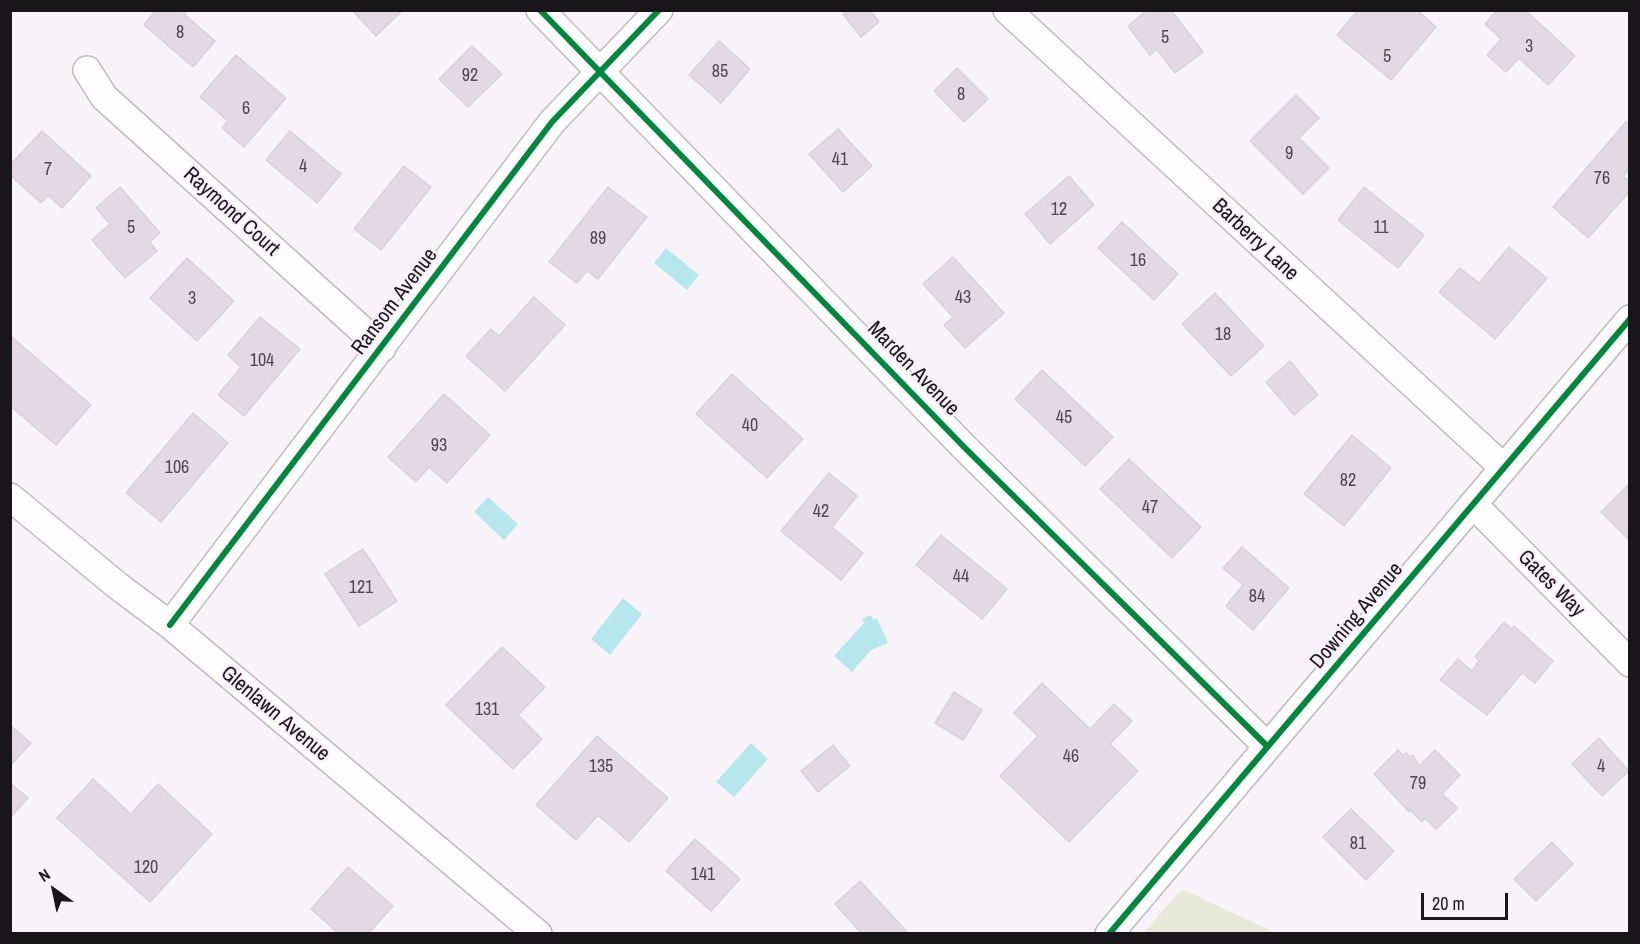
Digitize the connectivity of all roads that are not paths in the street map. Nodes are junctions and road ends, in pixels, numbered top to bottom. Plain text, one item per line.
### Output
1 (540, 10) edge
2 (659, 10) edge
3 (1007, 10) edge
4 (87, 70) dead end
5 (601, 73) junction
6 (1629, 319) edge
7 (381, 348) junction
8 (1504, 468) junction
9 (10, 497) edge
10 (1473, 504) junction
11 (170, 625) junction
12 (1629, 663) edge
13 (1267, 746) junction
14 (538, 933) edge
15 (1109, 933) edge

1 - 5 street, Marden Avenue
2 - 5 street, Ransom Avenue
3 - 8 street, Barberry Lane
4 - 7 street, Raymond Court
5 - 7 street, Ransom Avenue
5 - 13 street, Marden Avenue
6 - 8 street, Downing Avenue
7 - 11 street, Ransom Avenue
8 - 10 street, Downing Avenue
9 - 11 street, Glenlawn Avenue
10 - 12 street, Gates Way
10 - 13 street, Downing Avenue
11 - 14 street, Glenlawn Avenue
13 - 15 street, Downing Avenue

